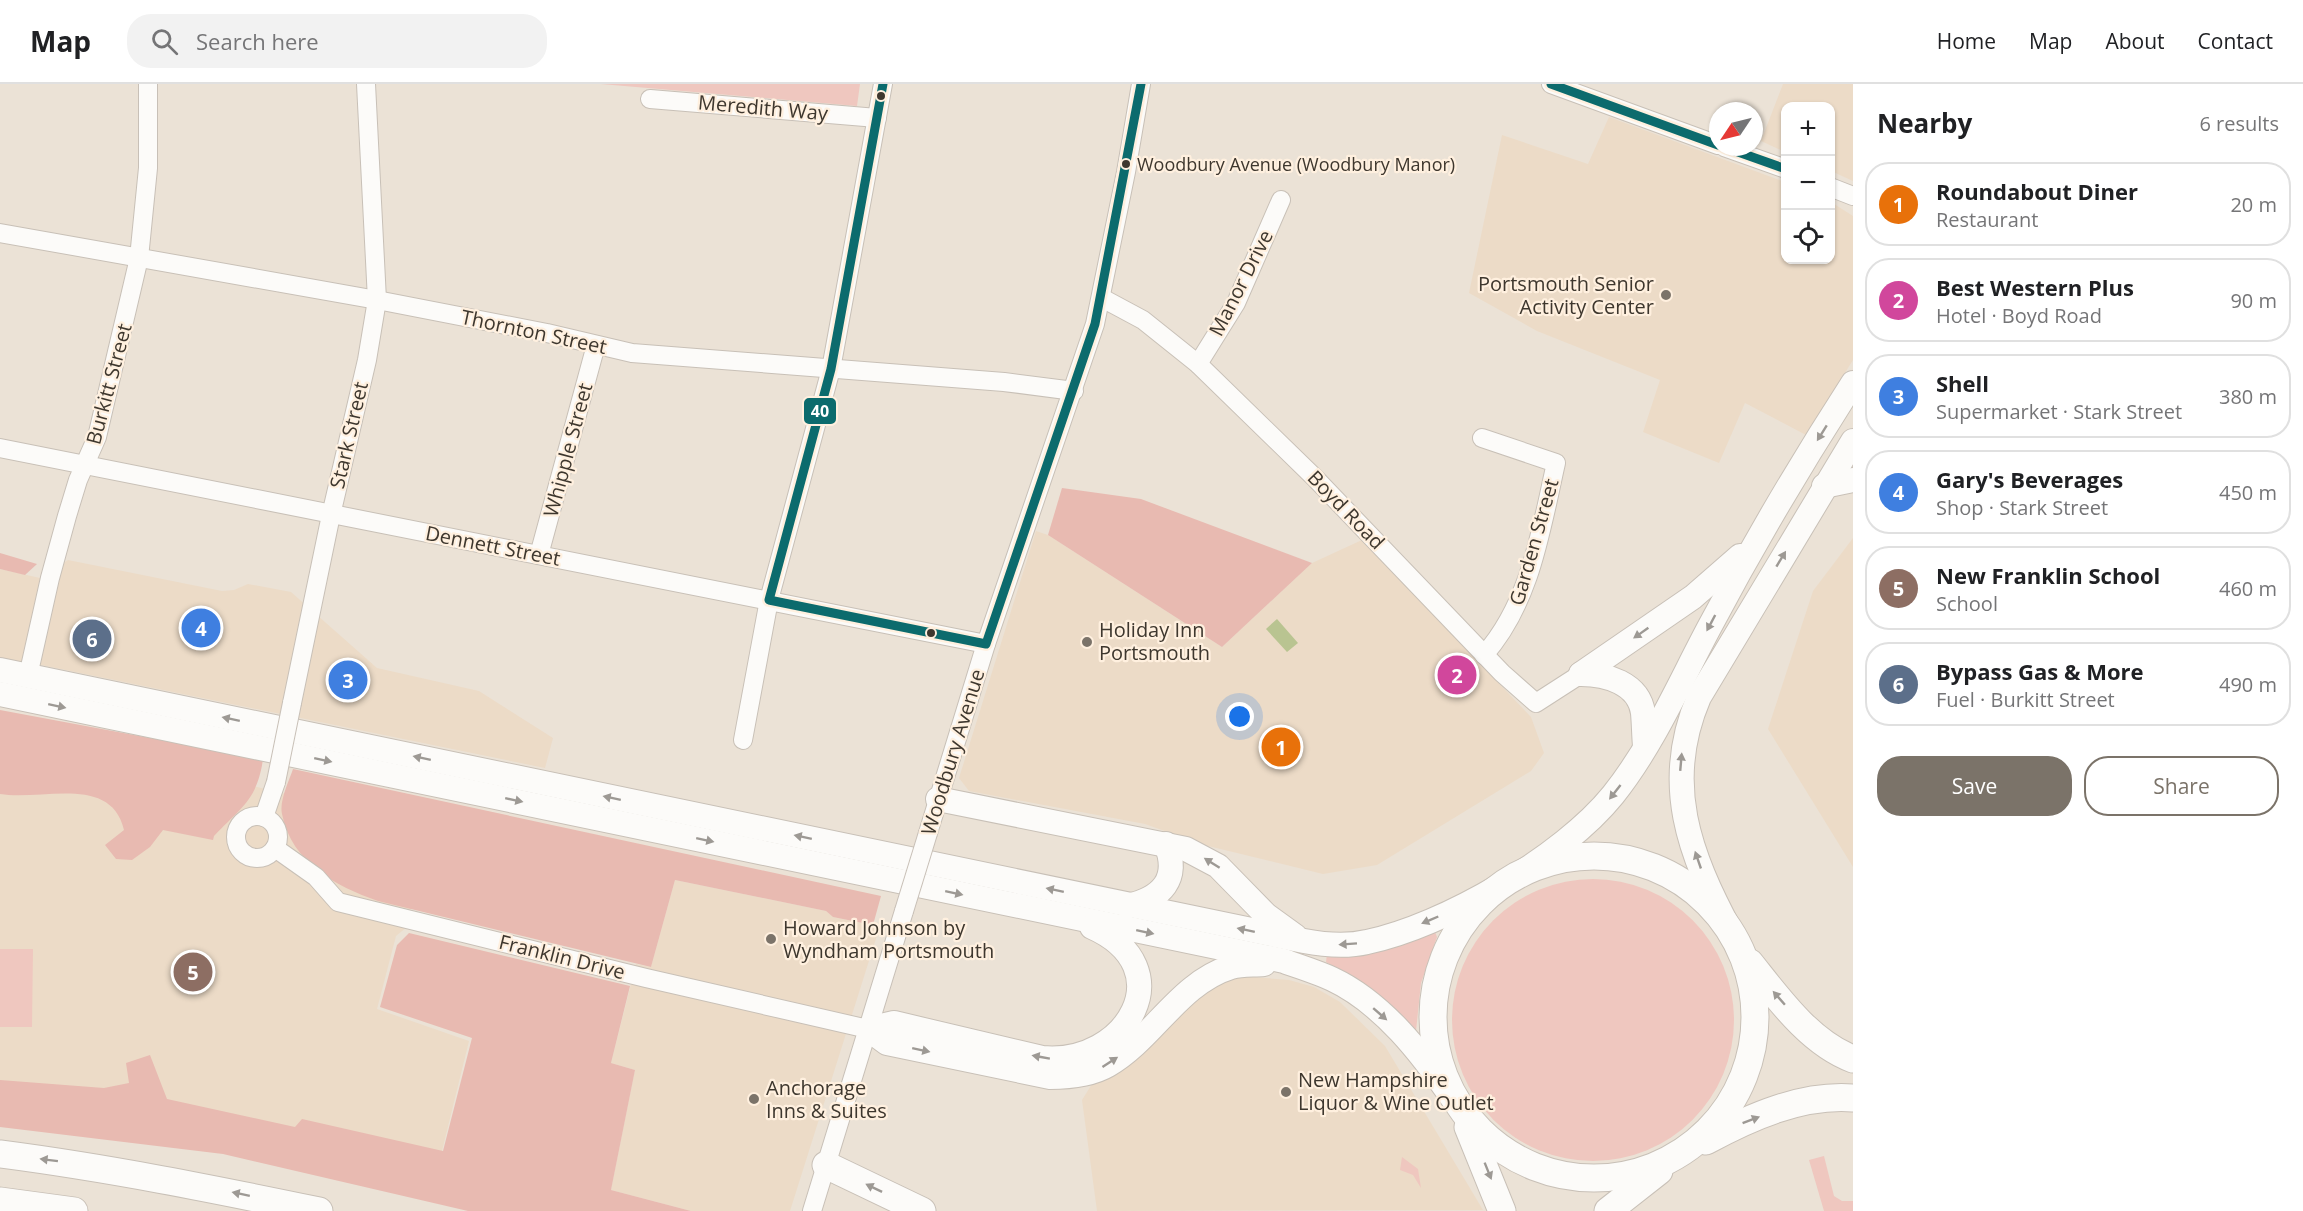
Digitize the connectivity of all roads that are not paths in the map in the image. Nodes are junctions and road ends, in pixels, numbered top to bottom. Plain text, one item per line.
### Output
1 (148, 84) edge
2 (366, 84) edge
3 (883, 84) edge
4 (1140, 84) edge
5 (1551, 84) edge
6 (650, 99) dead end
7 (877, 118) junction
8 (1709, 142) edge
9 (1749, 156) edge
10 (1781, 168) edge
11 (1835, 189) edge
12 (1853, 196) edge
13 (1281, 200) dead end
14 (0, 233) edge
15 (139, 258) junction
16 (1102, 298) junction
17 (377, 300) junction
18 (596, 345) junction
19 (1198, 364) junction
20 (831, 369) junction
21 (1853, 383) edge
22 (1074, 391) junction
23 (1482, 438) dead end
24 (1853, 441) edge
25 (0, 448) edge
26 (85, 465) junction
27 (1853, 480) edge
28 (1824, 486) junction
29 (331, 515) junction
30 (1765, 529) junction
31 (539, 555) junction
32 (769, 600) junction
33 (986, 644) junction
34 (1484, 654) junction
35 (0, 670) edge
36 (1581, 675) junction
37 (28, 676) junction
38 (0, 694) edge
39 (743, 740) dead end
40 (1645, 746) junction
41 (938, 799) junction
42 (264, 817) junction
43 (1166, 843) junction
44 (275, 848) junction
45 (1520, 874) junction
46 (1128, 906) junction
47 (1065, 915) junction
48 (1304, 941) junction
49 (1736, 941) junction
50 (1284, 962) junction
51 (868, 1029) junction
52 (1853, 1059) edge
53 (1853, 1098) edge
54 (1454, 1100) junction
55 (0, 1154) edge
56 (1679, 1155) junction
57 (826, 1165) junction
58 (0, 1201) edge
59 (74, 1211) edge
60 (319, 1211) edge
61 (812, 1211) edge
62 (922, 1211) edge
63 (1502, 1211) edge
64 (1608, 1211) edge

1 - 15 street, Burkitt Street
2 - 17 street, Stark Street
3 - 7 street
4 - 16 street, Woodbury Avenue
5 - 8 street
6 - 7 street, Meredith Way
7 - 20 street
9 - 10 street
11 - 12 street
13 - 19 street, Manor Drive
14 - 15 street, Thornton Street
15 - 17 street, Thornton Street
15 - 26 street, Burkitt Street
16 - 19 street, Boyd Road
16 - 22 street, Woodbury Avenue
17 - 18 street, Thornton Street
17 - 29 street, Stark Street
18 - 20 street, Thornton Street
18 - 31 street, Whipple Street
19 - 34 street, Boyd Road
20 - 22 street, Thornton Street
20 - 32 street
21 -> 30 main road
22 - 33 street, Woodbury Avenue
23 - 34 street, Garden Street
24 - 28 main road
25 - 26 street, Dennett Street
26 - 29 street, Dennett Street
26 - 37 street, Burkitt Street
27 - 28 main road
49 -> 28 main road
29 - 31 street, Dennett Street
29 - 42 street, Stark Street, bridge
30 -> 36 main road
30 -> 40 main road
31 - 32 street, Dennett Street
32 - 33 street, Dennett Street
32 - 39 street
33 - 41 street, Woodbury Avenue
34 - 36 street, Boyd Road
35 - 37 main road
36 - 40 main road
46 -> 37 main road
38 -> 47 main road
40 -> 45 main road
41 - 43 main road
41 - 51 street, Woodbury Avenue, bridge
42 - 44 street
42 - 44 street
43 - 46 main road
48 -> 43 main road
44 - 51 street, Franklin Drive
45 -> 48 main road
45 - 49 highway
45 - 54 highway
48 -> 46 main road
47 -> 50 main road
47 -> 51 main road
52 -> 49 highway
49 - 56 highway
51 -> 50 main road
50 -> 54 main road
51 - 57 street, Woodbury Avenue
56 -> 53 highway
54 - 56 highway
54 -> 63 highway
60 -> 55 highway
56 - 64 highway
57 - 61 street, Woodbury Avenue
62 -> 57 highway
58 - 59 highway

